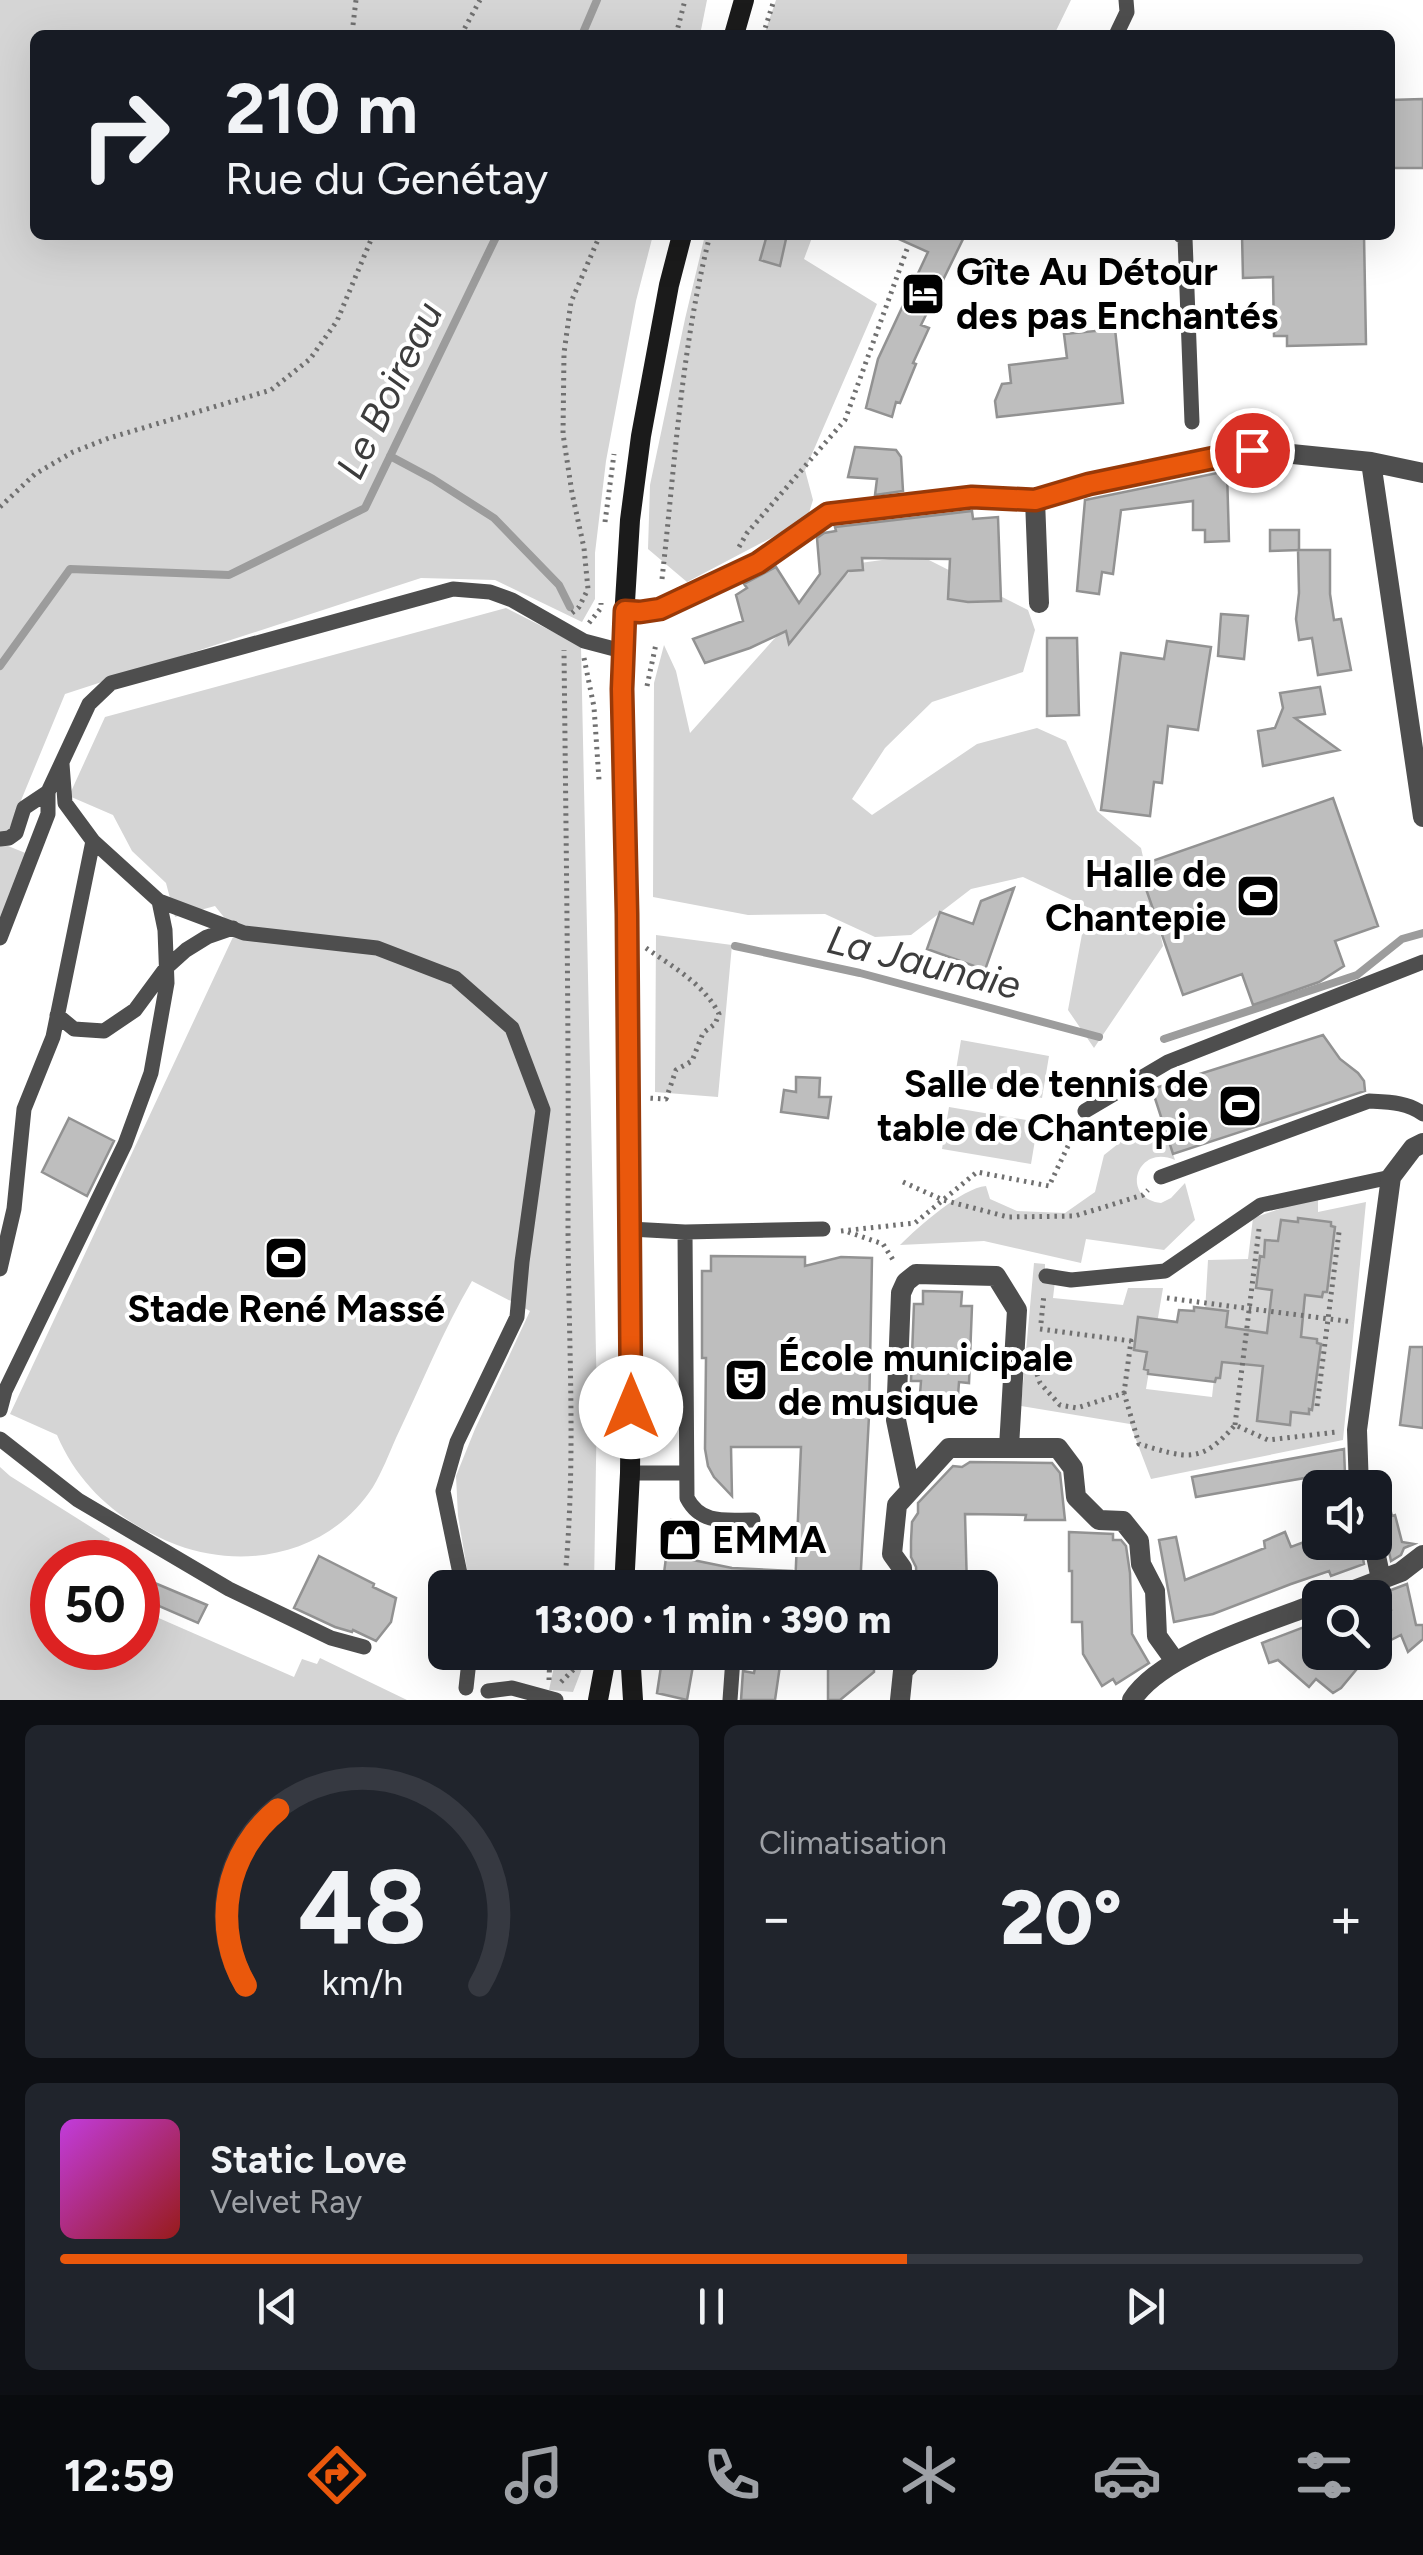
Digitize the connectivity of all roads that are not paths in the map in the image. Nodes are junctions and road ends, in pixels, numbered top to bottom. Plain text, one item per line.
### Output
1 (744, 0) edge
2 (1126, 0) edge
3 (735, 30) edge
4 (1118, 30) edge
5 (681, 240) edge
6 (1185, 240) edge
7 (1192, 422) dead end
8 (1371, 462) junction
9 (1423, 473) edge
10 (1035, 500) junction
11 (1039, 603) dead end
12 (625, 611) junction
13 (622, 651) junction
14 (62, 763) junction
15 (48, 792) junction
16 (1423, 817) edge
17 (0, 839) edge
18 (92, 840) junction
19 (160, 901) junction
20 (232, 928) junction
21 (0, 938) edge
22 (1423, 962) edge
23 (166, 968) junction
24 (57, 1015) junction
25 (1085, 1112) road end
26 (1423, 1114) edge
27 (1423, 1143) edge
28 (1161, 1177) road end
29 (1391, 1177) junction
30 (630, 1229) junction
31 (823, 1229) road end
32 (685, 1232) junction
33 (0, 1269) edge
34 (1046, 1276) road end
35 (0, 1410) edge
36 (0, 1439) edge
37 (1009, 1447) junction
38 (1358, 1470) edge
39 (630, 1473) junction
40 (685, 1473) junction
41 (910, 1488) junction
42 (753, 1520) dead end
43 (1423, 1554) edge
44 (1376, 1560) edge
45 (459, 1570) edge
46 (625, 1570) edge
47 (902, 1570) edge
48 (1381, 1578) junction
49 (1376, 1580) edge
50 (1302, 1609) edge
51 (364, 1647) dead end
52 (1175, 1661) junction
53 (468, 1670) edge
54 (604, 1670) edge
55 (630, 1670) edge
56 (732, 1670) edge
57 (904, 1670) edge
58 (466, 1688) dead end
59 (552, 1694) edge
60 (491, 1697) edge
61 (599, 1700) edge
62 (631, 1700) edge
63 (730, 1700) edge
64 (900, 1700) edge
65 (1132, 1700) edge

1 - 3 main road
2 - 4 lane
5 - 12 main road
6 - 7 lane
8 - 9 street
8 - 10 street
8 - 16 street
10 - 11 street
10 - 12 street
12 - 13 main road
13 - 14 lane
13 - 30 main road
14 - 15 lane
14 - 18 lane
15 - 17 lane
15 - 21 lane
18 - 19 lane
18 - 24 lane
19 - 20 lane
19 - 23 lane
20 - 23 lane
20 - 45 lane
22 - 25 lane
23 - 24 lane
23 - 35 lane
24 - 33 lane
26 - 28 lane
27 - 29 street
29 - 34 lane
29 - 38 street
30 - 32 lane
30 - 39 main road
31 - 32 lane
32 - 40 lane
36 - 51 lane
37 - 41 street
37 - 41 street
37 - 52 street
39 - 40 lane
39 - 46 main road
40 - 42 lane
41 - 47 street
43 - 48 street
44 - 48 street
48 - 49 street
50 - 52 street
52 - 65 street
53 - 58 lane
54 - 61 main road
55 - 62 main road
56 - 63 lane
57 - 64 street
59 - 60 lane
61 - 62 main road

